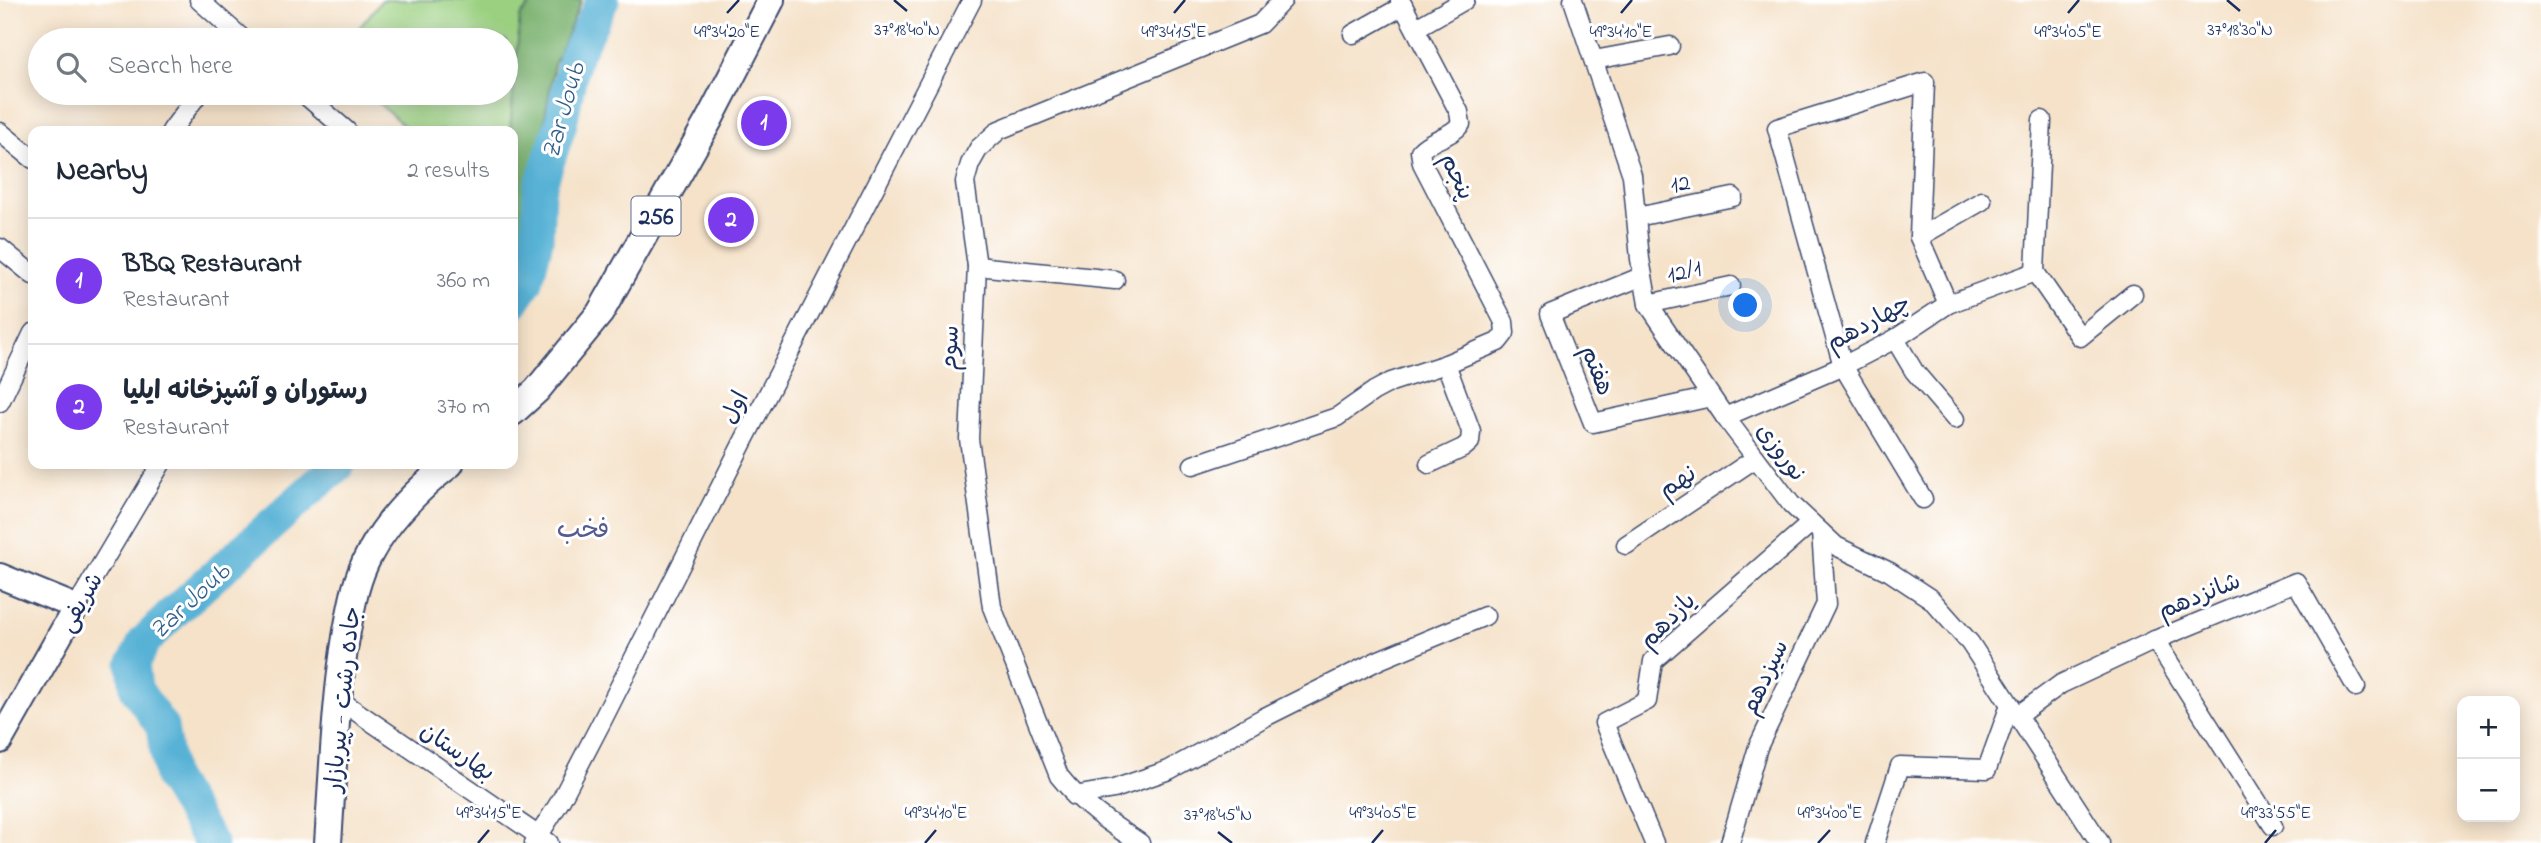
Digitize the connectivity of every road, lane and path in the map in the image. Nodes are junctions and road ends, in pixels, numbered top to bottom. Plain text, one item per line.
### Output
1 (199, 0) edge
2 (771, 0) edge
3 (972, 0) edge
4 (1283, 0) edge
5 (1465, 0) edge
6 (1573, 0) edge
7 (1402, 3) edge
8 (229, 28) edge
9 (1416, 29) junction
10 (1353, 34) dead end
11 (1670, 46) dead end
12 (1594, 60) junction
13 (191, 105) edge
14 (317, 105) edge
15 (2042, 121) dead end
16 (175, 126) edge
17 (341, 126) edge
18 (0, 132) edge
19 (28, 155) edge
20 (1733, 197) dead end
21 (1982, 201) dead end
22 (1637, 217) junction
23 (1919, 237) junction
24 (0, 248) edge
25 (977, 266) junction
26 (28, 271) edge
27 (2035, 272) junction
28 (1643, 276) junction
29 (1115, 280) dead end
30 (1731, 286) dead end
31 (2133, 293) dead end
32 (1648, 304) junction
33 (1948, 304) junction
34 (1895, 339) junction
35 (28, 343) edge
36 (1446, 364) junction
37 (1843, 366) junction
38 (1, 397) edge
39 (1712, 397) junction
40 (518, 407) edge
41 (1725, 417) junction
42 (1955, 419) dead end
43 (1756, 458) junction
44 (1429, 464) dead end
45 (1193, 465) dead end
46 (158, 469) edge
47 (443, 469) edge
48 (1923, 499) dead end
49 (1816, 527) junction
50 (1626, 545) dead end
51 (0, 576) edge
52 (76, 607) junction
53 (1485, 616) dead end
54 (2155, 640) junction
55 (2356, 687) dead end
56 (338, 699) junction
57 (2013, 710) junction
58 (4, 724) edge
59 (1074, 796) junction
60 (2273, 826) dead end
61 (540, 840) edge
62 (328, 843) edge
63 (1140, 843) edge
64 (1654, 843) edge
65 (1730, 843) edge
66 (1875, 843) edge
67 (2100, 843) edge

1 - 8 street
2 - 40 main road, 256
3 - 61 street, اول
4 - 25 street, سوم
5 - 9 street
6 - 12 street, نوروزی
7 - 9 street, پنجم
7 - 10 street
9 - 36 street, پنجم
11 - 12 street
12 - 22 street, نوروزی
13 - 16 street
14 - 17 street
15 - 27 street
18 - 19 street
20 - 22 street, 12
21 - 23 street
22 - 28 street, نوروزی
23 - 33 street
23 - 37 street
24 - 26 street
25 - 29 street
25 - 59 street, سوم
27 - 31 street
27 - 33 street, چهاردهم
28 - 32 street, نوروزی
28 - 39 street, هفتم
30 - 32 street, 12/1
32 - 39 street, نوروزی
33 - 34 street, چهاردهم
34 - 37 street, چهاردهم
34 - 42 street
35 - 38 street
36 - 44 street
36 - 45 street
37 - 41 street, چهاردهم
37 - 48 street
39 - 41 street, نوروزی
41 - 43 street, نوروزی
43 - 49 street, نوروزی
43 - 50 street, نهم
46 - 52 street, شریفی
47 - 56 main road, جاده رشت - پیربازار
49 - 57 street, نوروزی
49 - 64 street, یازدهم
49 - 65 street, سیزدهم
51 - 52 main road
52 - 58 main road, شریفی
53 - 59 street
54 - 55 street, شانزدهم
54 - 57 street, شانزدهم
54 - 60 street
56 - 61 street, بهارستان
56 - 62 main road, جاده رشت - پیربازار
57 - 66 street
57 - 67 street, نوروزی
59 - 63 street, سوم

